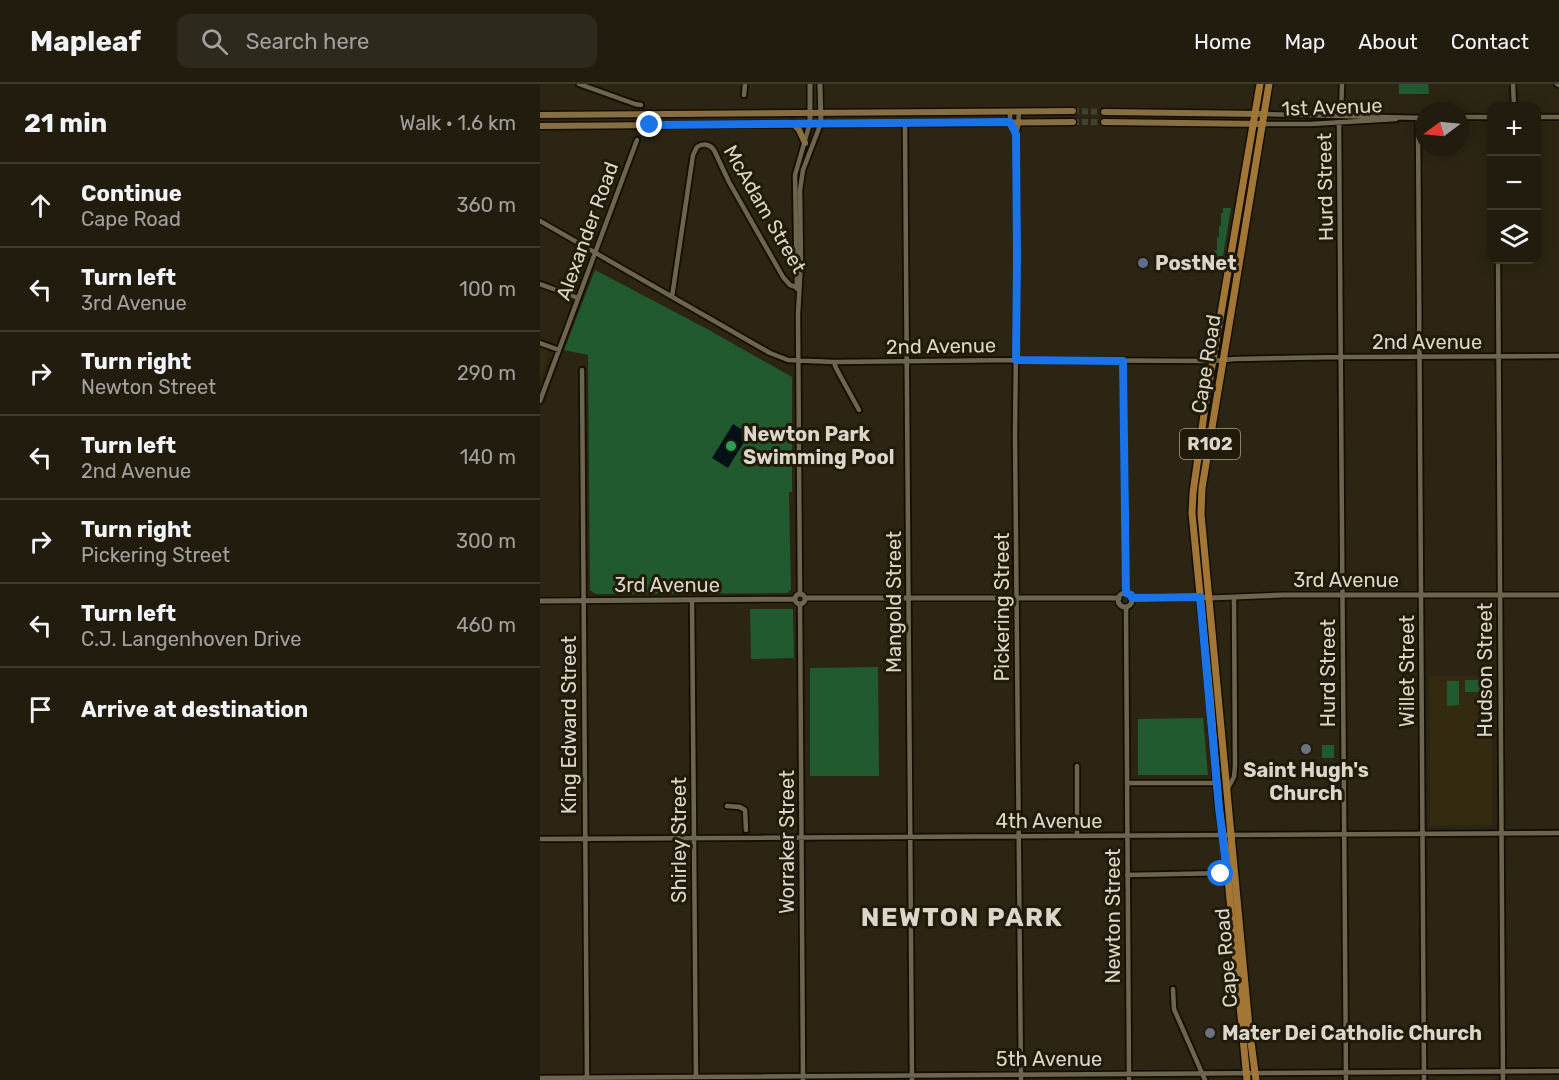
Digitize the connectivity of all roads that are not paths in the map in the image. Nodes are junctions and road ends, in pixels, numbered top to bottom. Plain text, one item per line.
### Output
1 (579, 84) edge
2 (745, 84) edge
3 (810, 84) edge
4 (820, 84) edge
5 (1260, 84) edge
6 (1269, 84) edge
7 (1342, 84) edge
8 (1513, 84) edge
9 (744, 95) dead end
10 (1514, 102) edge
11 (641, 105) dead end
12 (1010, 111) junction
13 (1019, 111) junction
14 (1073, 111) tunnel mouth
15 (820, 112) junction
16 (1104, 112) tunnel mouth
17 (810, 113) junction
18 (1260, 113) junction
19 (540, 115) edge
20 (1341, 115) junction
21 (1469, 117) edge
22 (1487, 117) edge
23 (1541, 117) edge
24 (1559, 117) edge
25 (1405, 118) junction
26 (1415, 118) edge
27 (1010, 122) junction
28 (1019, 122) junction
29 (1073, 122) tunnel mouth
30 (1104, 122) tunnel mouth
31 (1339, 122) junction
32 (793, 123) junction
33 (810, 123) junction
34 (821, 123) junction
35 (905, 124) junction
36 (1254, 124) junction
37 (1262, 124) junction
38 (540, 126) edge
39 (1016, 134) junction
40 (637, 140) dead end
41 (804, 143) junction
42 (1421, 156) edge
43 (540, 221) edge
44 (595, 253) junction
45 (1498, 264) edge
46 (540, 284) edge
47 (798, 288) junction
48 (672, 297) junction
49 (578, 298) junction
50 (540, 343) edge
51 (559, 350) junction
52 (1499, 356) junction
53 (1559, 356) edge
54 (1341, 357) junction
55 (1420, 357) junction
56 (1016, 360) junction
57 (1224, 360) junction
58 (799, 361) junction
59 (907, 361) junction
60 (1123, 361) junction
61 (1213, 361) junction
62 (834, 362) junction
63 (582, 370) dead end
64 (540, 401) edge
65 (859, 410) dead end
66 (1126, 593) junction
67 (1559, 594) edge
68 (1421, 595) junction
69 (1500, 595) junction
70 (803, 596) junction
71 (1343, 596) junction
72 (1200, 597) junction
73 (1234, 597) junction
74 (909, 598) junction
75 (1017, 598) junction
76 (1119, 598) junction
77 (1132, 598) junction
78 (1209, 598) junction
79 (795, 599) junction
80 (692, 600) junction
81 (540, 601) edge
82 (583, 601) junction
83 (800, 604) junction
84 (1126, 607) junction
85 (1077, 766) dead end
86 (1128, 783) junction
87 (1217, 783) junction
88 (1227, 791) junction
89 (727, 806) dead end
90 (746, 830) dead end
91 (1501, 833) junction
92 (1559, 833) edge
93 (1231, 834) junction
94 (1344, 834) junction
95 (1422, 834) junction
96 (1222, 835) junction
97 (1019, 836) junction
98 (1077, 836) junction
99 (1127, 836) junction
100 (910, 837) junction
101 (694, 838) junction
102 (802, 838) junction
103 (540, 839) edge
104 (585, 839) junction
105 (1227, 873) junction
106 (1127, 875) junction
107 (1173, 989) dead end
108 (1424, 1071) junction
109 (1503, 1071) junction
110 (1559, 1071) edge
111 (1346, 1072) junction
112 (1202, 1073) junction
113 (1129, 1074) junction
114 (1246, 1076) edge
115 (1256, 1076) edge
116 (540, 1077) edge
117 (1021, 1077) edge
118 (696, 1078) edge
119 (803, 1078) edge
120 (912, 1078) edge
121 (587, 1079) edge
122 (1129, 1080) edge
123 (1205, 1080) edge
124 (1346, 1080) edge
125 (1424, 1080) edge
126 (1503, 1080) edge

1 - 11 street
2 - 9 street
3 - 17 street
4 - 15 street
5 - 18 main road, Cape Road / R102
6 - 18 main road, Cape Road / R102
7 - 20 street
8 - 10 street
12 - 13 main road
12 - 15 main road
12 - 27 street, Pickering Street
13 - 14 main road
13 - 28 street, Pickering Street
15 - 17 main road
15 - 34 street
16 - 18 main road
17 - 19 main road
17 - 33 street
18 - 20 street, 1st Avenue
18 - 36 main road, Cape Road / R102
18 - 37 main road, Cape Road / R102
20 - 25 street, 1st Avenue
21 - 22 street
23 - 24 street
25 - 26 street
25 - 31 street, 1st Avenue
27 - 28 main road
27 - 35 main road
27 - 39 street, Pickering Street
28 - 29 main road
28 - 39 street, Pickering Street
30 - 36 main road
31 - 37 street, 1st Avenue
31 - 54 street, Hurd Street
32 - 33 main road
32 - 38 main road
32 - 41 main road
33 - 34 main road
33 - 41 street
34 - 35 main road
34 - 47 street
35 - 59 street, Mangold Street
36 - 37 main road
36 - 61 main road, Cape Road / R102
37 - 57 main road, Cape Road / R102
39 - 56 street, Pickering Street
40 - 44 street, Alexander Road
41 - 47 street
42 - 55 street, Willet Street
43 - 44 street, 2nd Avenue
44 - 48 street, 2nd Avenue
44 - 49 street, Alexander Road
45 - 52 street, Hudson Street
46 - 49 street
47 - 48 street, McAdam Street
47 - 58 street
48 - 58 street, 2nd Avenue
49 - 51 street, Alexander Road
50 - 51 street
51 - 64 street, Alexander Road
52 - 53 street, 2nd Avenue
52 - 55 street, 2nd Avenue
52 - 69 street, Hudson Street
54 - 55 street, 2nd Avenue
54 - 57 street, 2nd Avenue
54 - 71 street, Hurd Street
55 - 68 street, Willet Street
56 - 59 street, 2nd Avenue
56 - 60 street, 2nd Avenue
56 - 75 street, Pickering Street
57 - 61 street, 2nd Avenue
57 - 78 main road, Cape Road / R102
58 - 62 street, 2nd Avenue
58 - 70 street
59 - 62 street, 2nd Avenue
59 - 74 street, Mangold Street
60 - 61 street, 2nd Avenue
60 - 66 street
61 - 72 main road, Cape Road / R102
62 - 65 street
63 - 82 street, King Edward Street
66 - 76 street
66 - 77 street
67 - 69 street, 3rd Avenue
68 - 69 street, 3rd Avenue
68 - 71 street, 3rd Avenue
68 - 95 street, Willet Street
69 - 91 street, Hudson Street
70 - 74 street
70 - 79 street
70 - 83 street
71 - 73 street, 3rd Avenue
71 - 94 street, Hurd Street
72 - 77 street, 3rd Avenue
72 - 78 street, 3rd Avenue
72 - 87 main road, Cape Road / R102
73 - 78 street, 3rd Avenue
73 - 88 street
74 - 75 street
74 - 100 street, Mangold Street
75 - 76 street
75 - 97 street, Pickering Street
76 - 84 street
77 - 84 street
78 - 88 main road, Cape Road / R102
79 - 80 street, 3rd Avenue
79 - 83 street
80 - 82 street, 3rd Avenue
80 - 101 street, Shirley Street
81 - 82 street, 3rd Avenue
82 - 104 street, King Edward Street
83 - 102 street, Worraker Street
84 - 86 street, Newton Street
85 - 98 street
86 - 87 street
86 - 99 street, Newton Street
87 - 96 main road, Cape Road / R102
88 - 93 main road, Cape Road / R102
89 - 90 street
91 - 92 street, 4th Avenue
91 - 95 street, 4th Avenue
91 - 109 street, Hudson Street
93 - 94 street, 4th Avenue
93 - 96 street, 4th Avenue
93 - 115 main road, Cape Road / R102
94 - 95 street, 4th Avenue
94 - 111 street, Hurd Street
95 - 108 street, Willet Street
96 - 99 street, 4th Avenue
96 - 105 main road, Cape Road / R102
97 - 98 street, 4th Avenue
97 - 100 street, 4th Avenue
97 - 117 street, Pickering Street
98 - 99 street, 4th Avenue
99 - 106 street, Newton Street
100 - 102 street, 4th Avenue
100 - 120 street, Mangold Street
101 - 102 street, 4th Avenue
101 - 104 street, 4th Avenue
101 - 118 street, Shirley Street
102 - 119 street, Worraker Street
103 - 104 street, 4th Avenue
104 - 121 street, King Edward Street
105 - 106 street
105 - 114 main road, Cape Road / R102
106 - 113 street, Newton Street
107 - 112 street
108 - 109 street, 5th Avenue
108 - 111 street, 5th Avenue
108 - 125 street, Willet Street
109 - 110 street, 5th Avenue
109 - 126 street, Hudson Street
111 - 115 street, 5th Avenue
111 - 124 street, Hurd Street
112 - 113 street, 5th Avenue
112 - 114 street, 5th Avenue
112 - 123 street
113 - 117 street, 5th Avenue
113 - 122 street, Newton Street
114 - 115 street, 5th Avenue
116 - 121 street, 5th Avenue
117 - 120 street, 5th Avenue
118 - 119 street, 5th Avenue
118 - 121 street, 5th Avenue
119 - 120 street, 5th Avenue

